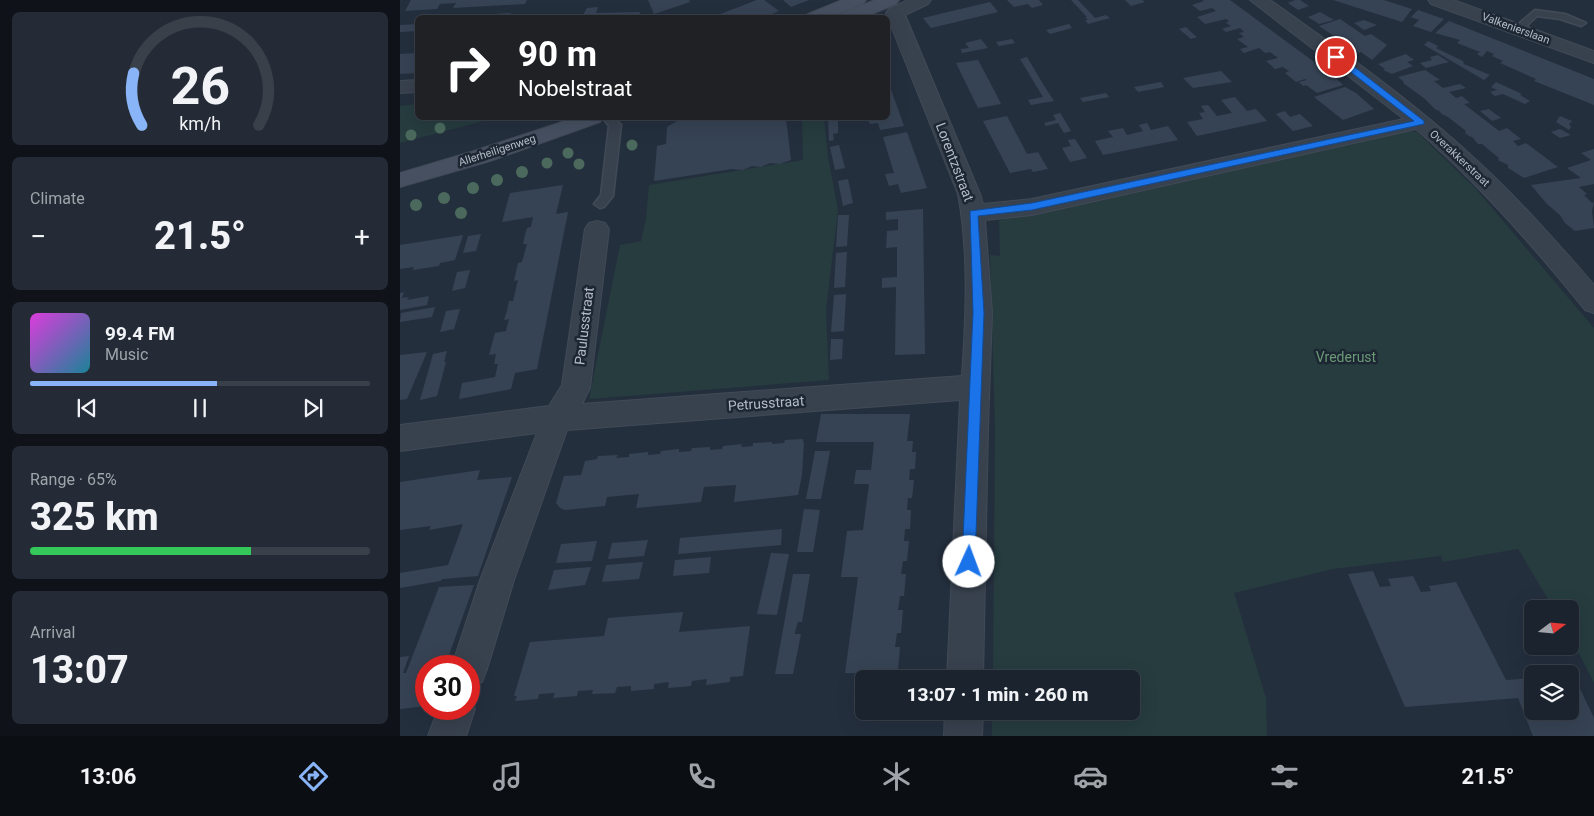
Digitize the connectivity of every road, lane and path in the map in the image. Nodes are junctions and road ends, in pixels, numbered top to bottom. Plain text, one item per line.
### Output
1 (857, 0) edge
2 (922, 0) edge
3 (1259, 0) edge
4 (1437, 0) edge
5 (892, 6) edge
6 (821, 15) edge
7 (858, 15) edge
8 (1581, 23) dead end
9 (1518, 28) junction
10 (1594, 57) edge
11 (415, 86) edge
12 (400, 87) edge
13 (556, 120) edge
14 (587, 120) edge
15 (610, 120) edge
16 (1421, 122) junction
17 (400, 166) edge
18 (400, 180) edge
19 (973, 214) junction
20 (599, 216) joint
21 (1594, 303) edge
22 (975, 387) junction
23 (557, 418) junction
24 (400, 438) edge
25 (473, 655) edge
26 (965, 670) edge
27 (452, 720) edge
28 (964, 720) edge
29 (447, 736) edge
30 (963, 736) edge

1 - 6 main road
2 - 5 street
3 - 16 street, Overakkerstraat
4 - 9 street, Valkenierslaan
5 - 7 main road
5 - 19 street, Lorentzstraat
8 - 9 lane
9 - 10 street, Valkenierslaan
11 - 12 street
13 - 17 main road, Allerheiligenweg
14 - 18 main road, Allerheiligenweg
15 - 20 lane, Paulusstraat
16 - 19 street
16 - 21 street, Overakkerstraat
19 - 22 street, Lorentzstraat
20 - 23 street, Paulusstraat
22 - 23 street, Petrusstraat
22 - 26 street, Lorentzstraat
23 - 24 street, Petrusstraat
23 - 25 street
27 - 29 street
28 - 30 street

